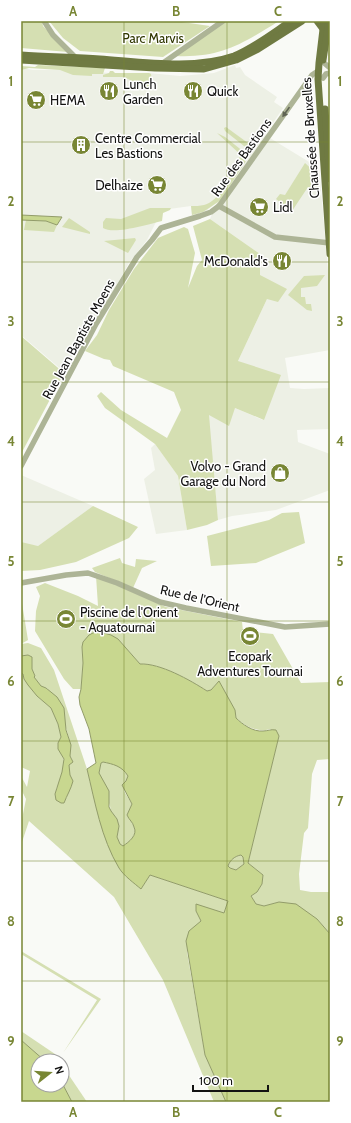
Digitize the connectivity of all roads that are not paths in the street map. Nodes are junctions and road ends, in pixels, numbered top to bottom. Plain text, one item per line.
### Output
1 (44, 21) edge
2 (223, 21) edge
3 (291, 21) edge
4 (302, 21) edge
5 (317, 21) edge
6 (324, 21) edge
7 (329, 21) edge
8 (323, 29) junction
9 (21, 54) edge
10 (76, 58) junction
11 (21, 60) edge
12 (323, 62) junction
13 (163, 63) junction
14 (330, 68) edge
15 (318, 70) junction
16 (330, 73) edge
17 (323, 78) junction
18 (330, 179) edge
19 (219, 206) junction
20 (161, 228) joint
21 (330, 243) edge
22 (330, 254) edge
23 (21, 466) edge
24 (21, 583) edge
25 (330, 624) edge

1 - 10 street
2 - 13 street
3 - 13 main road
4 - 11 main road
5 - 8 main road
6 - 8 main road, Chaussée de Bruxelles
7 - 12 main road, Chaussée de Bruxelles
8 - 15 main road, Chaussée de Bruxelles
9 - 10 main road
10 - 13 main road
12 - 14 street
12 - 17 main road, Chaussée de Bruxelles
15 -> 19 street, Rue des Bastions
15 - 21 main road, Chaussée de Bruxelles
16 - 17 street
17 - 18 main road, Chaussée de Bruxelles
19 - 20 street, Rue des Bastions
19 - 21 street
20 - 23 street, Rue Jean Baptiste Moens
21 - 22 main road, Chaussée de Bruxelles
24 - 25 street, Rue de l'Orient

